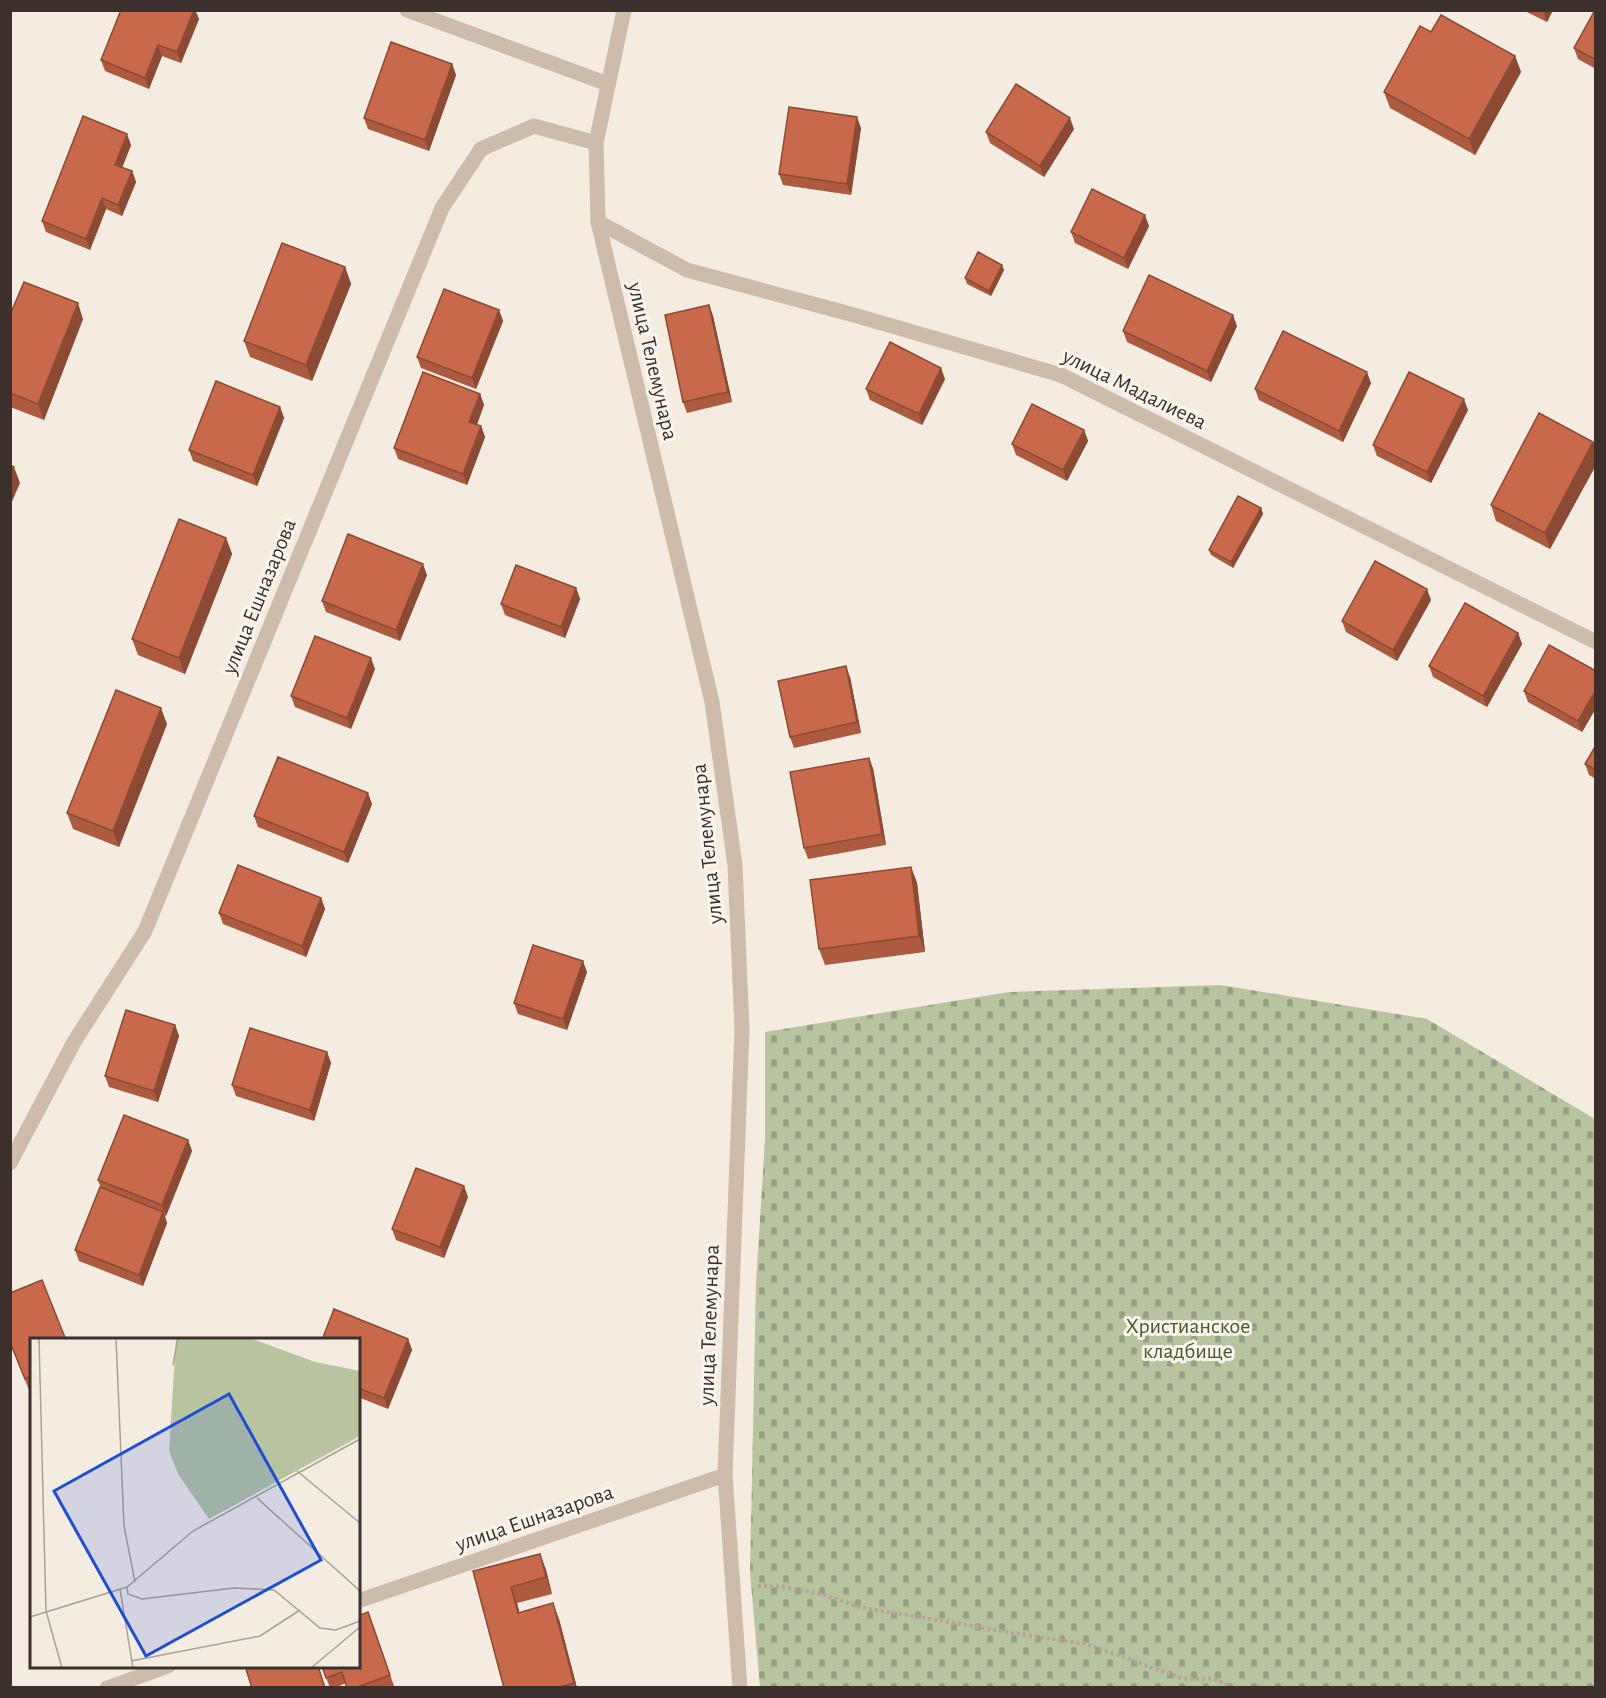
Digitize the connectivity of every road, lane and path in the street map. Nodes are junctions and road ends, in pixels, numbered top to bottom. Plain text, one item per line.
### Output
1 (407, 10) edge
2 (624, 10) edge
3 (608, 84) junction
4 (596, 143) junction
5 (598, 222) junction
6 (1596, 642) edge
7 (10, 1163) edge
8 (725, 1475) junction
9 (749, 1586) dead end
10 (360, 1600) edge
11 (162, 1668) edge
12 (107, 1688) edge
13 (740, 1688) edge
14 (1233, 1688) edge
15 (1257, 1688) edge
16 (1264, 1688) edge

1 - 3 street
2 - 3 street, улица Телемунара
3 - 4 street, улица Телемунара
4 - 5 street, улица Телемунара
4 - 7 street, улица Ешназарова
5 - 6 street, улица Мадалиева
5 - 8 street, улица Телемунара
8 - 10 street, улица Ешназарова
8 - 13 street, улица Телемунара
9 - 14 path
11 - 12 street
15 - 16 path

